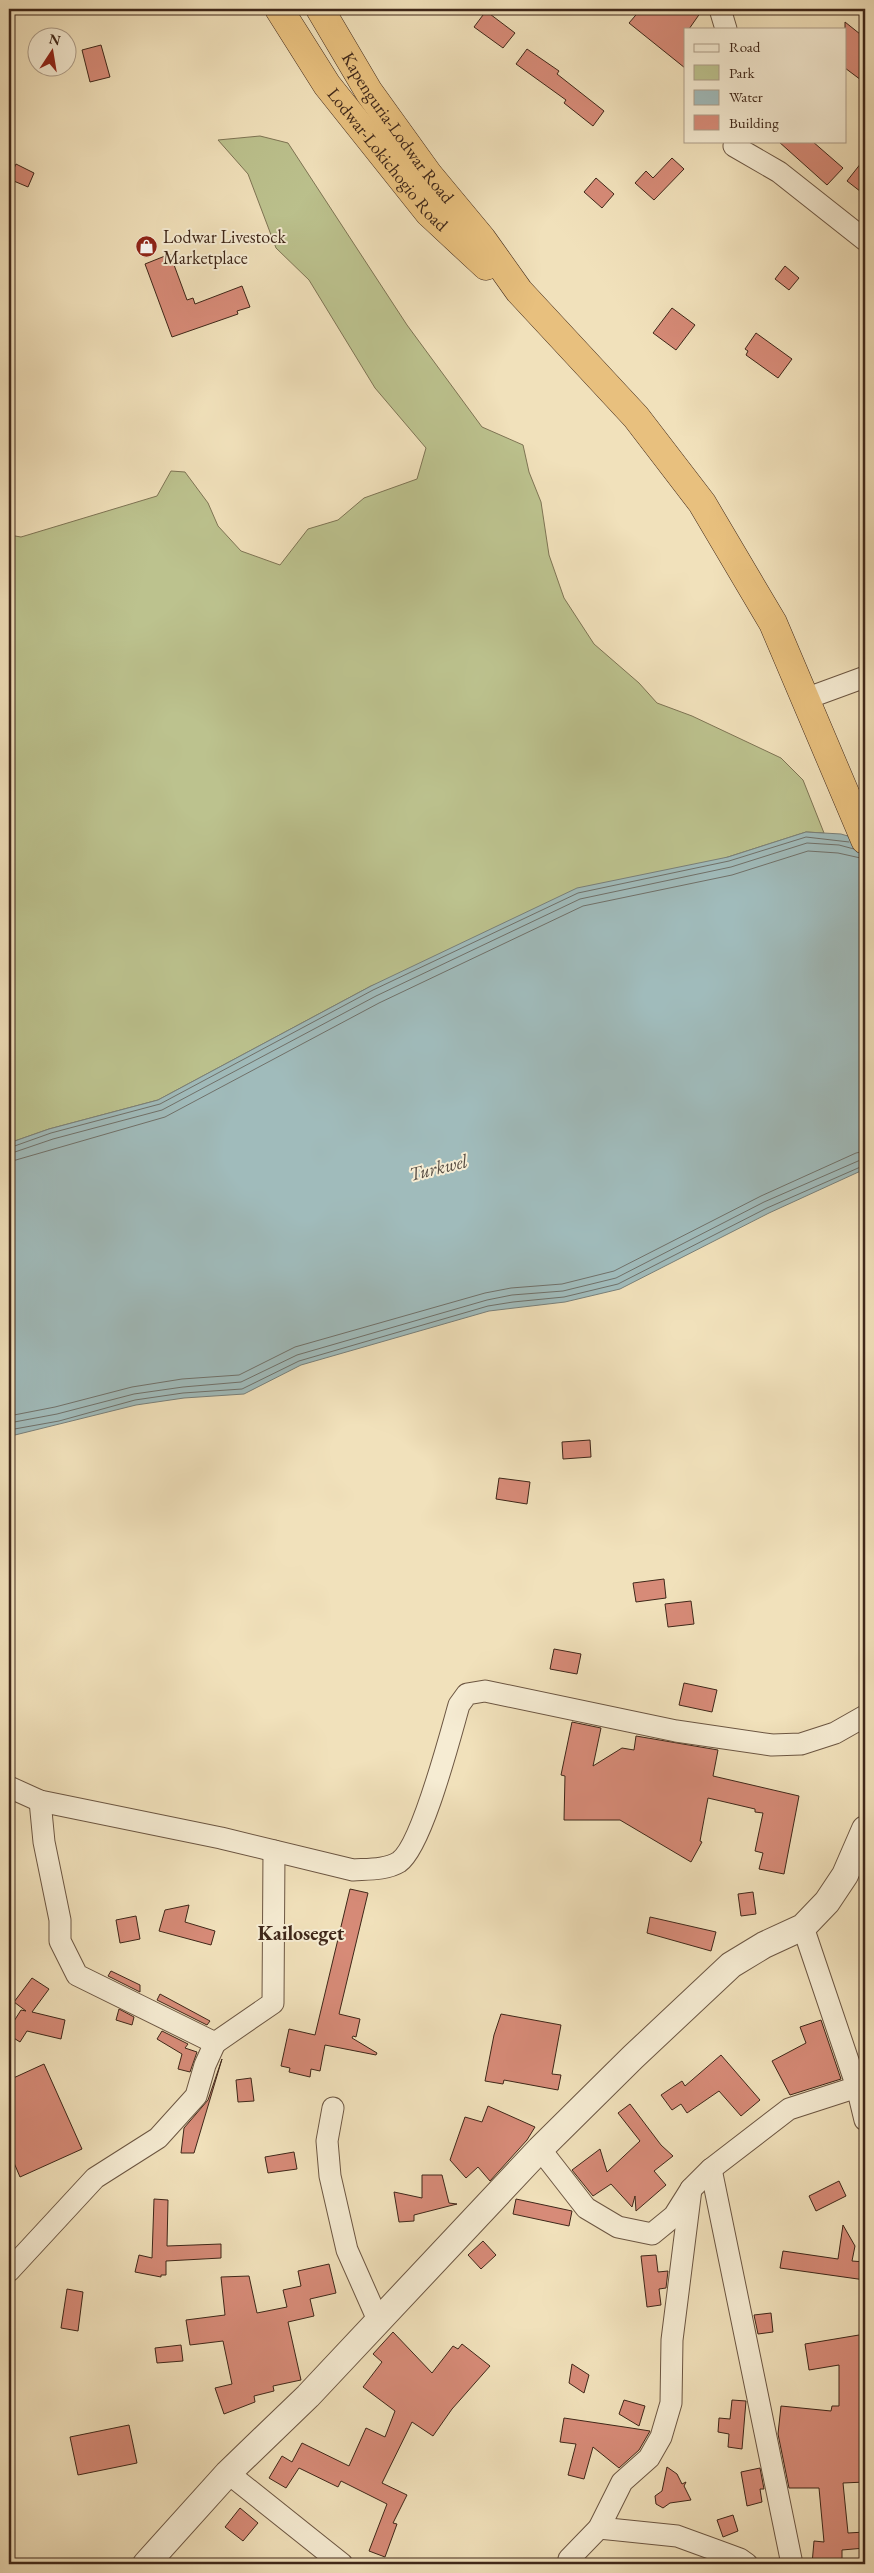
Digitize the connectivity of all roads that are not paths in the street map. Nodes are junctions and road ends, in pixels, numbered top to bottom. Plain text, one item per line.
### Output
1 (279, 9) edge
2 (320, 9) edge
3 (720, 9) edge
4 (726, 28) edge
5 (736, 142) edge
6 (865, 240) edge
7 (519, 291) junction
8 (865, 677) edge
9 (805, 699) junction
10 (863, 834) edge
11 (865, 1716) edge
12 (9, 1787) edge
13 (40, 1802) junction
14 (865, 1829) edge
15 (274, 1851) junction
16 (803, 1927) junction
17 (215, 2042) junction
18 (857, 2087) junction
19 (333, 2108) dead end
20 (865, 2120) edge
21 (540, 2149) junction
22 (711, 2170) junction
23 (691, 2189) junction
24 (9, 2271) edge
25 (378, 2320) junction
26 (228, 2473) junction
27 (600, 2528) junction
28 (146, 2564) edge
29 (342, 2564) edge
30 (568, 2564) edge
31 (747, 2564) edge
32 (792, 2564) edge

1 - 7 highway, Lodwar-Lokichogio Road
2 - 7 highway, Kapenguria-Lodwar Road
3 - 4 street
5 - 6 street
7 - 9 highway
8 - 9 street
9 - 10 highway
11 - 15 street
12 - 13 street
13 - 15 street
13 - 17 street
14 - 16 street
15 - 17 street
16 - 18 street
16 - 21 street
17 - 24 street
18 - 20 street
18 - 22 street
19 - 25 street
21 - 23 street
21 - 25 street
22 - 23 street
22 - 32 street
23 - 27 street
25 - 26 street
26 - 28 street
26 - 29 street
27 - 30 street
27 - 31 street

